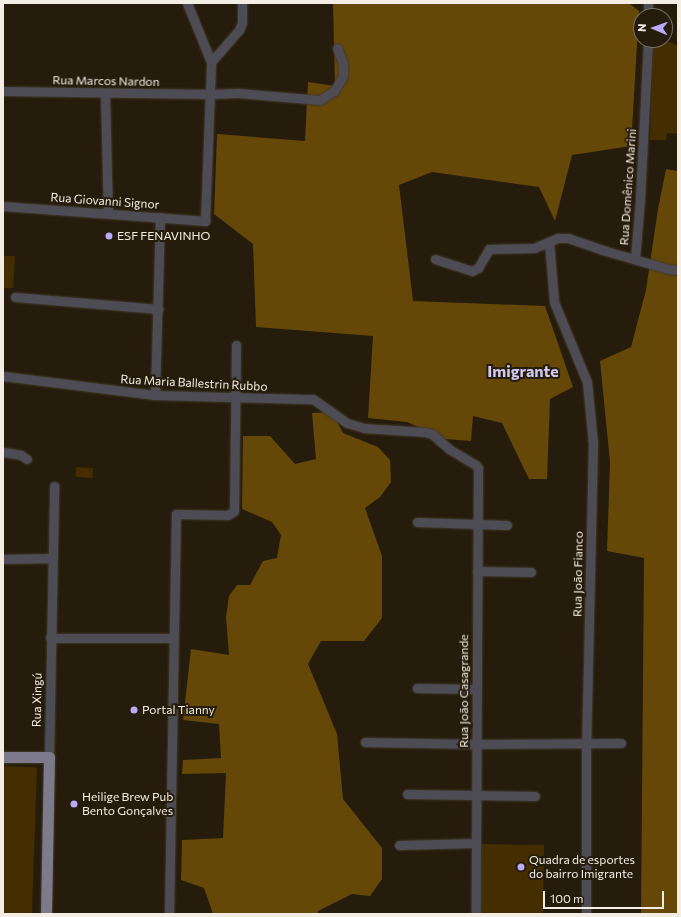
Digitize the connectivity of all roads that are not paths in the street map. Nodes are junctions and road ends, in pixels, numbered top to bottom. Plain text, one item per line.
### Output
1 (187, 3) edge
2 (242, 3) edge
3 (336, 48) dead end
4 (648, 48) edge
5 (211, 62) junction
6 (3, 91) edge
7 (105, 93) junction
8 (210, 94) junction
9 (3, 206) edge
10 (108, 213) junction
11 (160, 217) junction
12 (549, 242) junction
13 (435, 259) dead end
14 (634, 259) junction
15 (678, 270) edge
16 (15, 297) dead end
17 (158, 309) junction
18 (236, 345) dead end
19 (3, 376) edge
20 (155, 395) junction
21 (237, 398) junction
22 (3, 452) edge
23 (27, 459) dead end
24 (478, 468) joint
25 (54, 486) dead end
26 (417, 522) dead end
27 (478, 525) junction
28 (507, 526) dead end
29 (52, 558) junction
30 (3, 559) edge
31 (478, 571) junction
32 (532, 572) dead end
33 (50, 638) junction
34 (173, 638) junction
35 (417, 688) dead end
36 (476, 689) junction
37 (365, 742) dead end
38 (621, 743) dead end
39 (476, 744) junction
40 (586, 744) junction
41 (3, 757) edge
42 (49, 757) junction
43 (407, 794) dead end
44 (475, 796) junction
45 (535, 796) dead end
46 (476, 843) junction
47 (399, 845) dead end
48 (46, 914) edge
49 (169, 914) edge
50 (476, 914) edge
51 (586, 914) edge

1 - 5 street
2 - 5 street
3 - 8 street, Rua Marcos Nardon
4 - 14 street, Rua Domênico Marini
5 - 8 street
6 - 7 street, Rua Marcos Nardon
7 - 8 street, Rua Marcos Nardon
7 - 10 street
8 - 11 street, Rua Giovanni Signor
9 - 10 street, Rua Giovanni Signor
10 - 11 street, Rua Giovanni Signor
11 - 17 street
12 - 13 street, Rua Domênico Marini
12 - 14 street, Rua Domênico Marini
12 - 40 street, Rua João Fianco
14 - 15 street
16 - 17 street
17 - 20 street
18 - 21 street
19 - 20 street, Rua Maria Ballestrin Rubbo
20 - 21 street, Rua Maria Ballestrin Rubbo
21 - 24 street, Rua Maria Ballestrin Rubbo
21 - 34 street
22 - 23 street
24 - 27 street, Rua João Casagrande
25 - 29 street, Rua Xingú
26 - 27 street
27 - 28 street
27 - 31 street, Rua João Casagrande
29 - 30 street
29 - 33 street, Rua Xingú
31 - 32 street
31 - 36 street, Rua João Casagrande
33 - 34 street
33 - 42 street, Rua Xingú
34 - 49 street
35 - 36 street
36 - 39 street, Rua João Casagrande
37 - 39 street
38 - 40 street
39 - 40 street
39 - 44 street, Rua João Casagrande
40 - 51 street, Rua João Fianco
41 - 42 main road
42 - 48 main road, Rua Xingú
43 - 44 street
44 - 45 street
44 - 46 street, Rua João Casagrande
46 - 47 street
46 - 50 street, Rua João Casagrande

